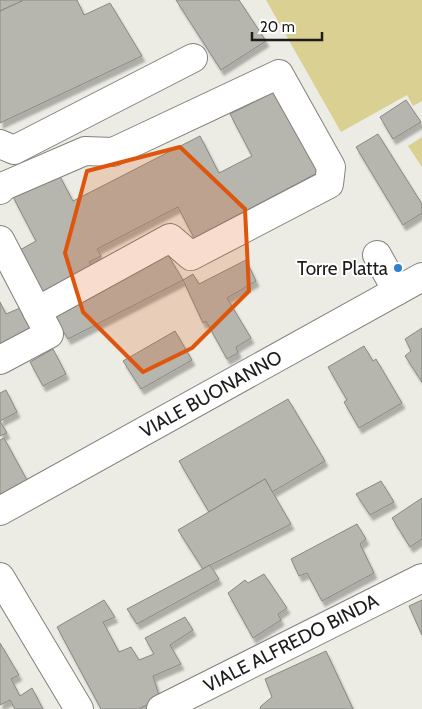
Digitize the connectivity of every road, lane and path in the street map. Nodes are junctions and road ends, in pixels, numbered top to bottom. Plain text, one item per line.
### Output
1 (193, 58) dead end
2 (0, 144) edge
3 (0, 190) edge
4 (0, 240) edge
5 (377, 255) dead end
6 (422, 277) edge
7 (397, 291) junction
8 (37, 311) junction
9 (0, 360) edge
10 (0, 511) edge
11 (0, 577) edge
12 (422, 578) edge
13 (79, 709) edge
14 (161, 709) edge

1 - 2 street
3 - 8 street
4 - 8 street
5 - 7 street
6 - 7 street, VIALE BUONANNO
7 - 10 street, VIALE BUONANNO
8 - 9 street
11 - 13 street
12 - 14 street, VIALE ALFREDO BINDA

